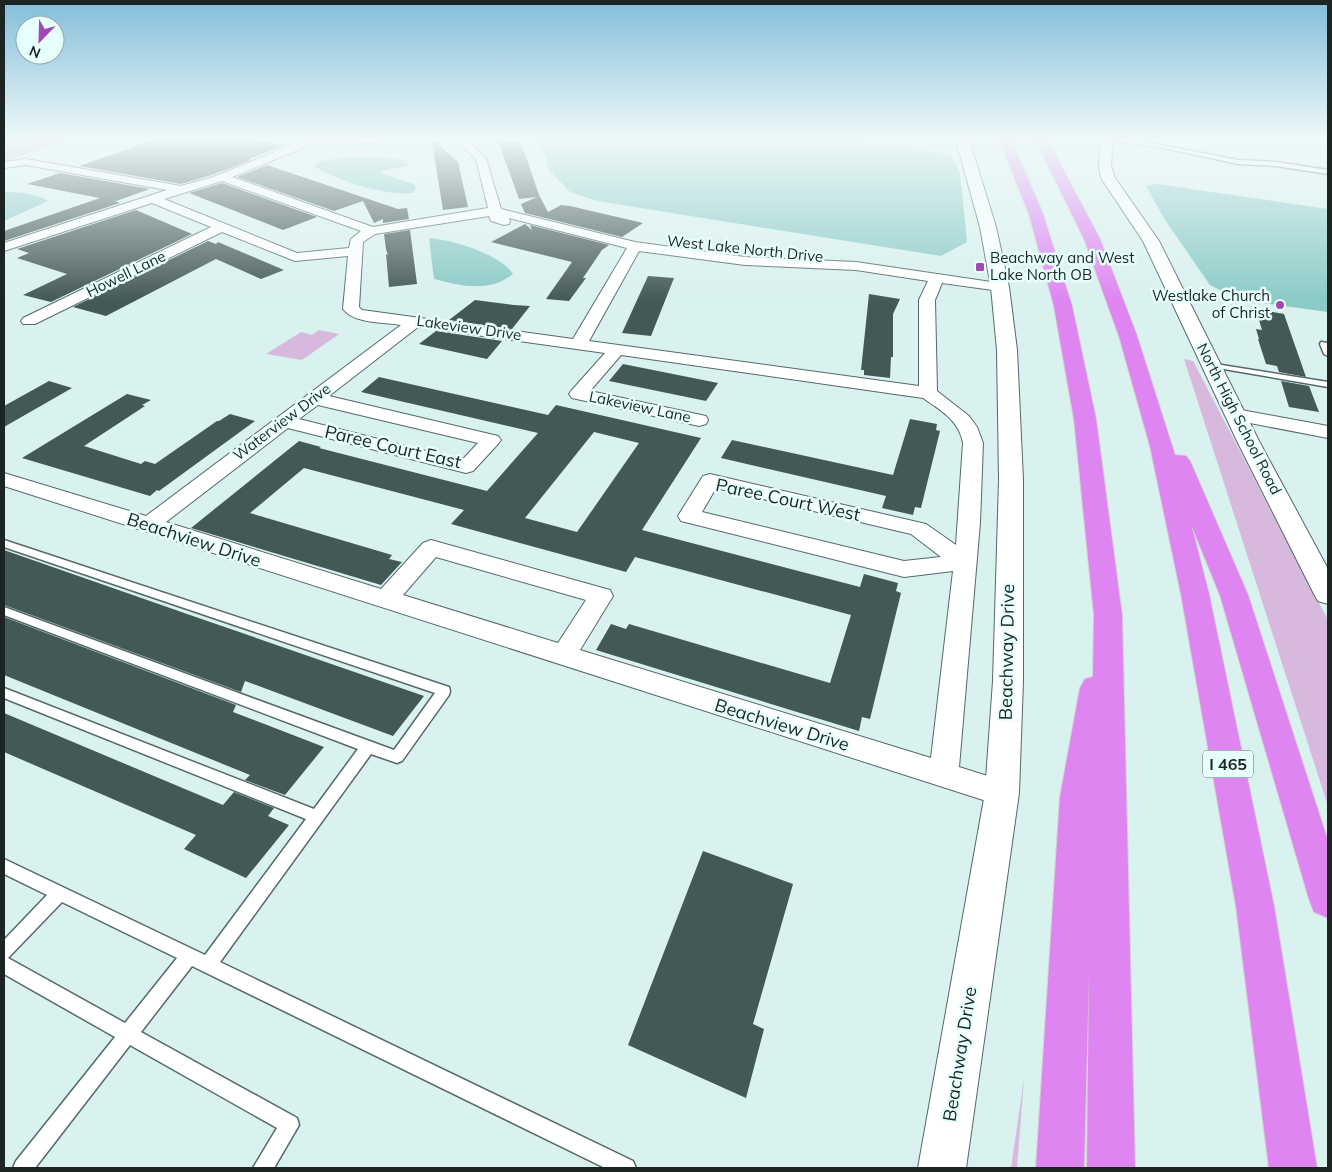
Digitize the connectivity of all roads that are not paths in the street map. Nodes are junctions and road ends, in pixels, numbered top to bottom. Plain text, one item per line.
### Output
1 (177, 192) edge
2 (263, 192) edge
3 (491, 192) edge
4 (978, 192) edge
5 (1027, 192) edge
6 (1070, 192) edge
7 (1117, 192) edge
8 (152, 199) junction
9 (494, 211) junction
10 (222, 227) junction
11 (372, 231) junction
12 (4, 247) edge
13 (633, 249) junction
14 (355, 251) junction
15 (935, 283) junction
16 (1000, 293) junction
17 (416, 320) junction
18 (29, 321) dead end
19 (578, 345) junction
20 (1328, 345) edge
21 (616, 351) junction
22 (1328, 354) edge
23 (1138, 365) junction
24 (1212, 365) junction
25 (1328, 385) edge
26 (928, 393) junction
27 (313, 398) junction
28 (1236, 415) junction
29 (699, 420) dead end
30 (283, 421) junction
31 (1328, 432) edge
32 (4, 479) edge
33 (148, 525) junction
34 (4, 543) edge
35 (964, 562) junction
36 (1328, 594) edge
37 (385, 600) junction
38 (4, 611) edge
39 (1108, 615) junction
40 (563, 656) junction
41 (4, 692) edge
42 (368, 747) junction
43 (944, 775) junction
44 (1002, 793) junction
45 (317, 817) junction
46 (4, 866) edge
47 (60, 893) junction
48 (1328, 899) edge
49 (4, 952) edge
50 (189, 956) junction
51 (4, 965) edge
52 (208, 965) junction
53 (129, 1033) junction
54 (23, 1168) edge
55 (263, 1168) edge
56 (626, 1168) edge
57 (942, 1168) edge
58 (1060, 1168) edge
59 (1111, 1168) edge
60 (1293, 1168) edge

1 - 8 street
2 - 11 street
3 - 9 street
4 - 16 street, Beachway Drive
5 - 39 highway
6 - 23 highway, I 465
7 - 24 street, North High School Road
8 - 10 street
8 - 12 street
9 - 11 street
9 - 13 street, West Lake North Drive
10 - 14 street
10 - 18 street, Howell Lane
11 - 14 street
13 - 15 street, West Lake North Drive
13 - 19 street
14 - 17 street, Lakeview Drive
15 - 16 street, West Lake North Drive
15 - 26 street
16 - 44 street, Beachway Drive
17 - 19 street, Lakeview Drive
17 - 27 street, Waterview Drive
19 - 21 street, Lakeview Drive
20 - 22 lane
21 - 26 street, Lakeview Drive
21 - 29 street, Lakeview Lane
23 - 48 highway
23 - 60 highway, I 465
24 - 25 lane
24 - 28 street, North High School Road
26 - 35 street
27 - 30 street, Waterview Drive
27 - 30 street, Paree Court East
28 - 31 street
28 - 36 street, North High School Road
30 - 33 street, Waterview Drive
32 - 33 street, Beachview Drive
33 - 37 street, Beachview Drive
34 - 42 lane
35 - 35 street, Paree Court West
35 - 43 street
37 - 40 street, Beachview Drive
37 - 40 street
38 - 42 lane
39 - 58 highway
39 - 59 highway
40 - 43 street, Beachview Drive
41 - 45 lane
42 - 45 lane
43 - 44 street, Beachview Drive
44 - 57 street, Beachway Drive
45 - 52 lane
46 - 47 lane
47 - 49 lane
47 - 50 lane
50 - 52 lane
50 - 53 lane
51 - 53 lane
52 - 56 lane
53 - 54 lane
53 - 55 lane

